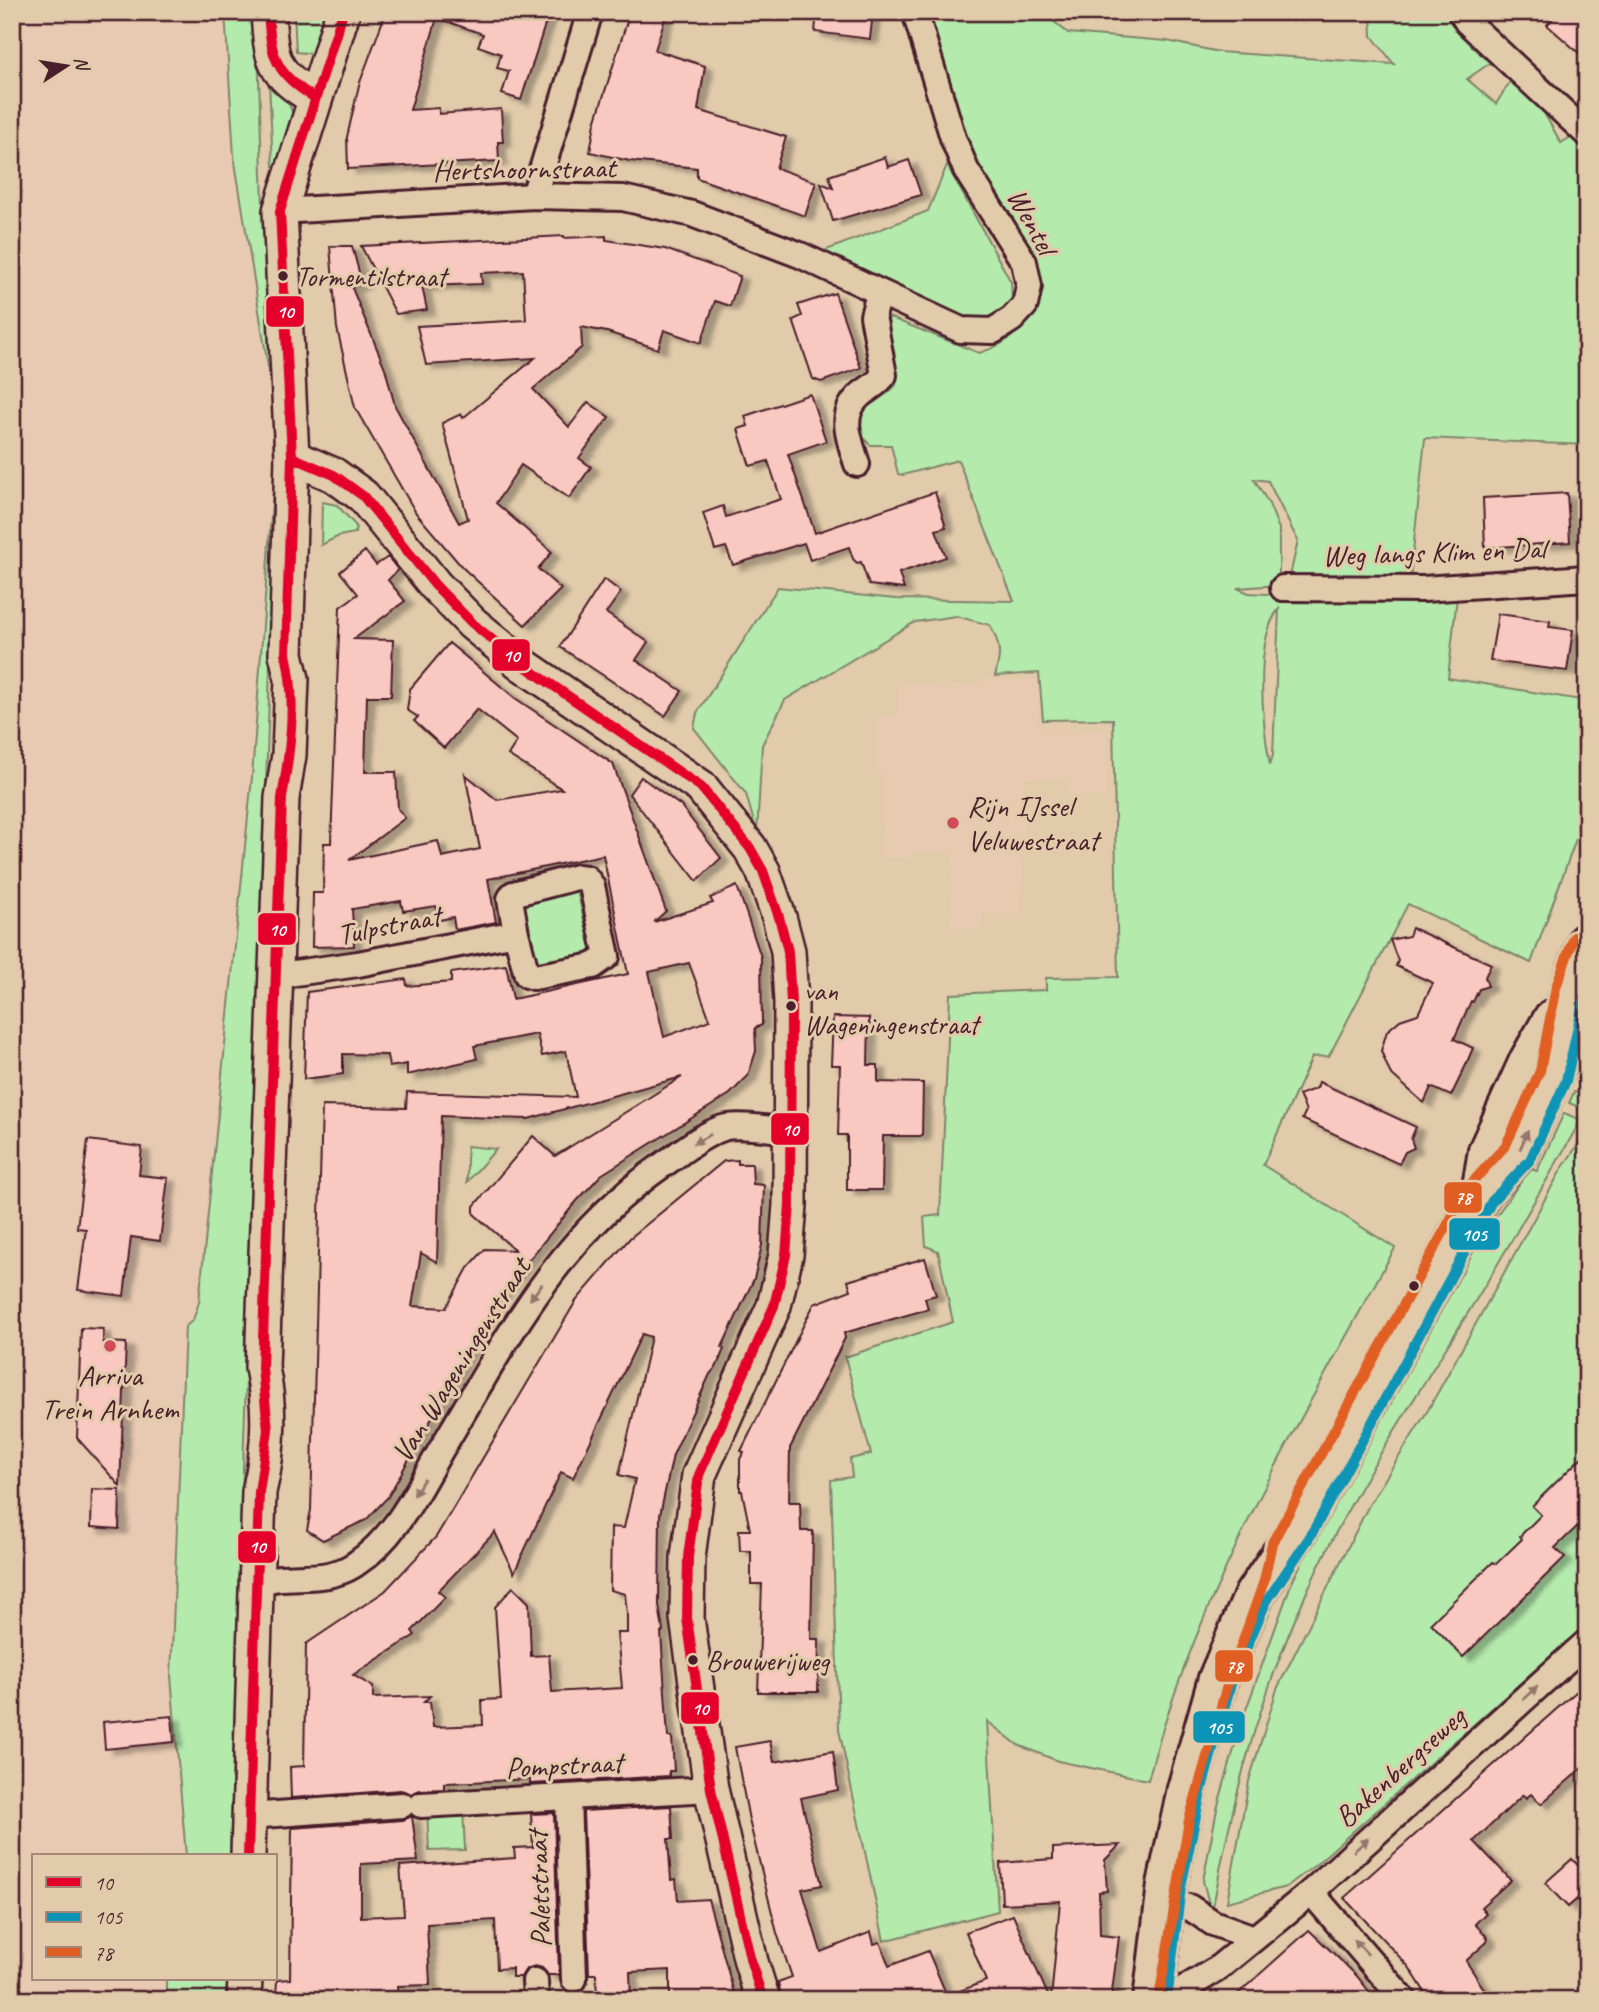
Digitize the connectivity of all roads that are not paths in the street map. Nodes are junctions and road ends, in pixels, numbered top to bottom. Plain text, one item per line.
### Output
1 (268, 12) edge
2 (342, 12) edge
3 (590, 12) edge
4 (915, 12) edge
5 (1461, 12) edge
6 (315, 98) junction
7 (1587, 134) edge
8 (534, 196) junction
9 (280, 211) junction
10 (761, 241) joint
11 (880, 294) junction
12 (292, 457) junction
13 (857, 464) dead end
14 (1587, 578) edge
15 (1283, 588) dead end
16 (516, 933) junction
17 (1587, 942) edge
18 (274, 976) junction
19 (791, 1131) junction
20 (1285, 1548) junction
21 (257, 1583) junction
22 (1587, 1642) edge
23 (710, 1789) junction
24 (568, 1802) junction
25 (249, 1816) junction
26 (248, 1854) edge
27 (1311, 1892) junction
28 (1189, 1907) junction
29 (1254, 1938) junction
30 (573, 1979) dead end
31 (245, 1980) edge
32 (1166, 1999) edge
33 (244, 2000) edge
34 (763, 2000) edge
35 (1404, 2000) edge

1 - 6 street
2 - 6 street
3 - 8 street
4 - 11 street, Wentel
5 - 7 street
6 - 9 street
8 - 9 street, Hertshoornstraat
8 - 10 street, Hertshoornstraat
9 - 12 street
10 - 11 street, Wentel
11 - 13 street
12 - 18 street
12 - 19 street
14 - 15 street, Weg langs Klim en Dal
16 - 16 street
16 - 18 street, Tulpstraat
17 - 20 main road
18 - 21 street
19 -> 21 street, Van Wageningenstraat
19 - 23 street
20 - 28 main road
20 - 32 main road
21 - 25 street
27 -> 22 street, Bakenbergseweg
23 - 24 street, Pompstraat
23 - 34 street
24 - 25 street, Pompstraat
24 - 30 street, Paletstraat
25 - 26 street
27 - 29 street, Bakenbergseweg
35 -> 27 street
28 - 29 street
28 - 32 main road
29 - 32 street, Bakenbergseweg
31 - 33 street

